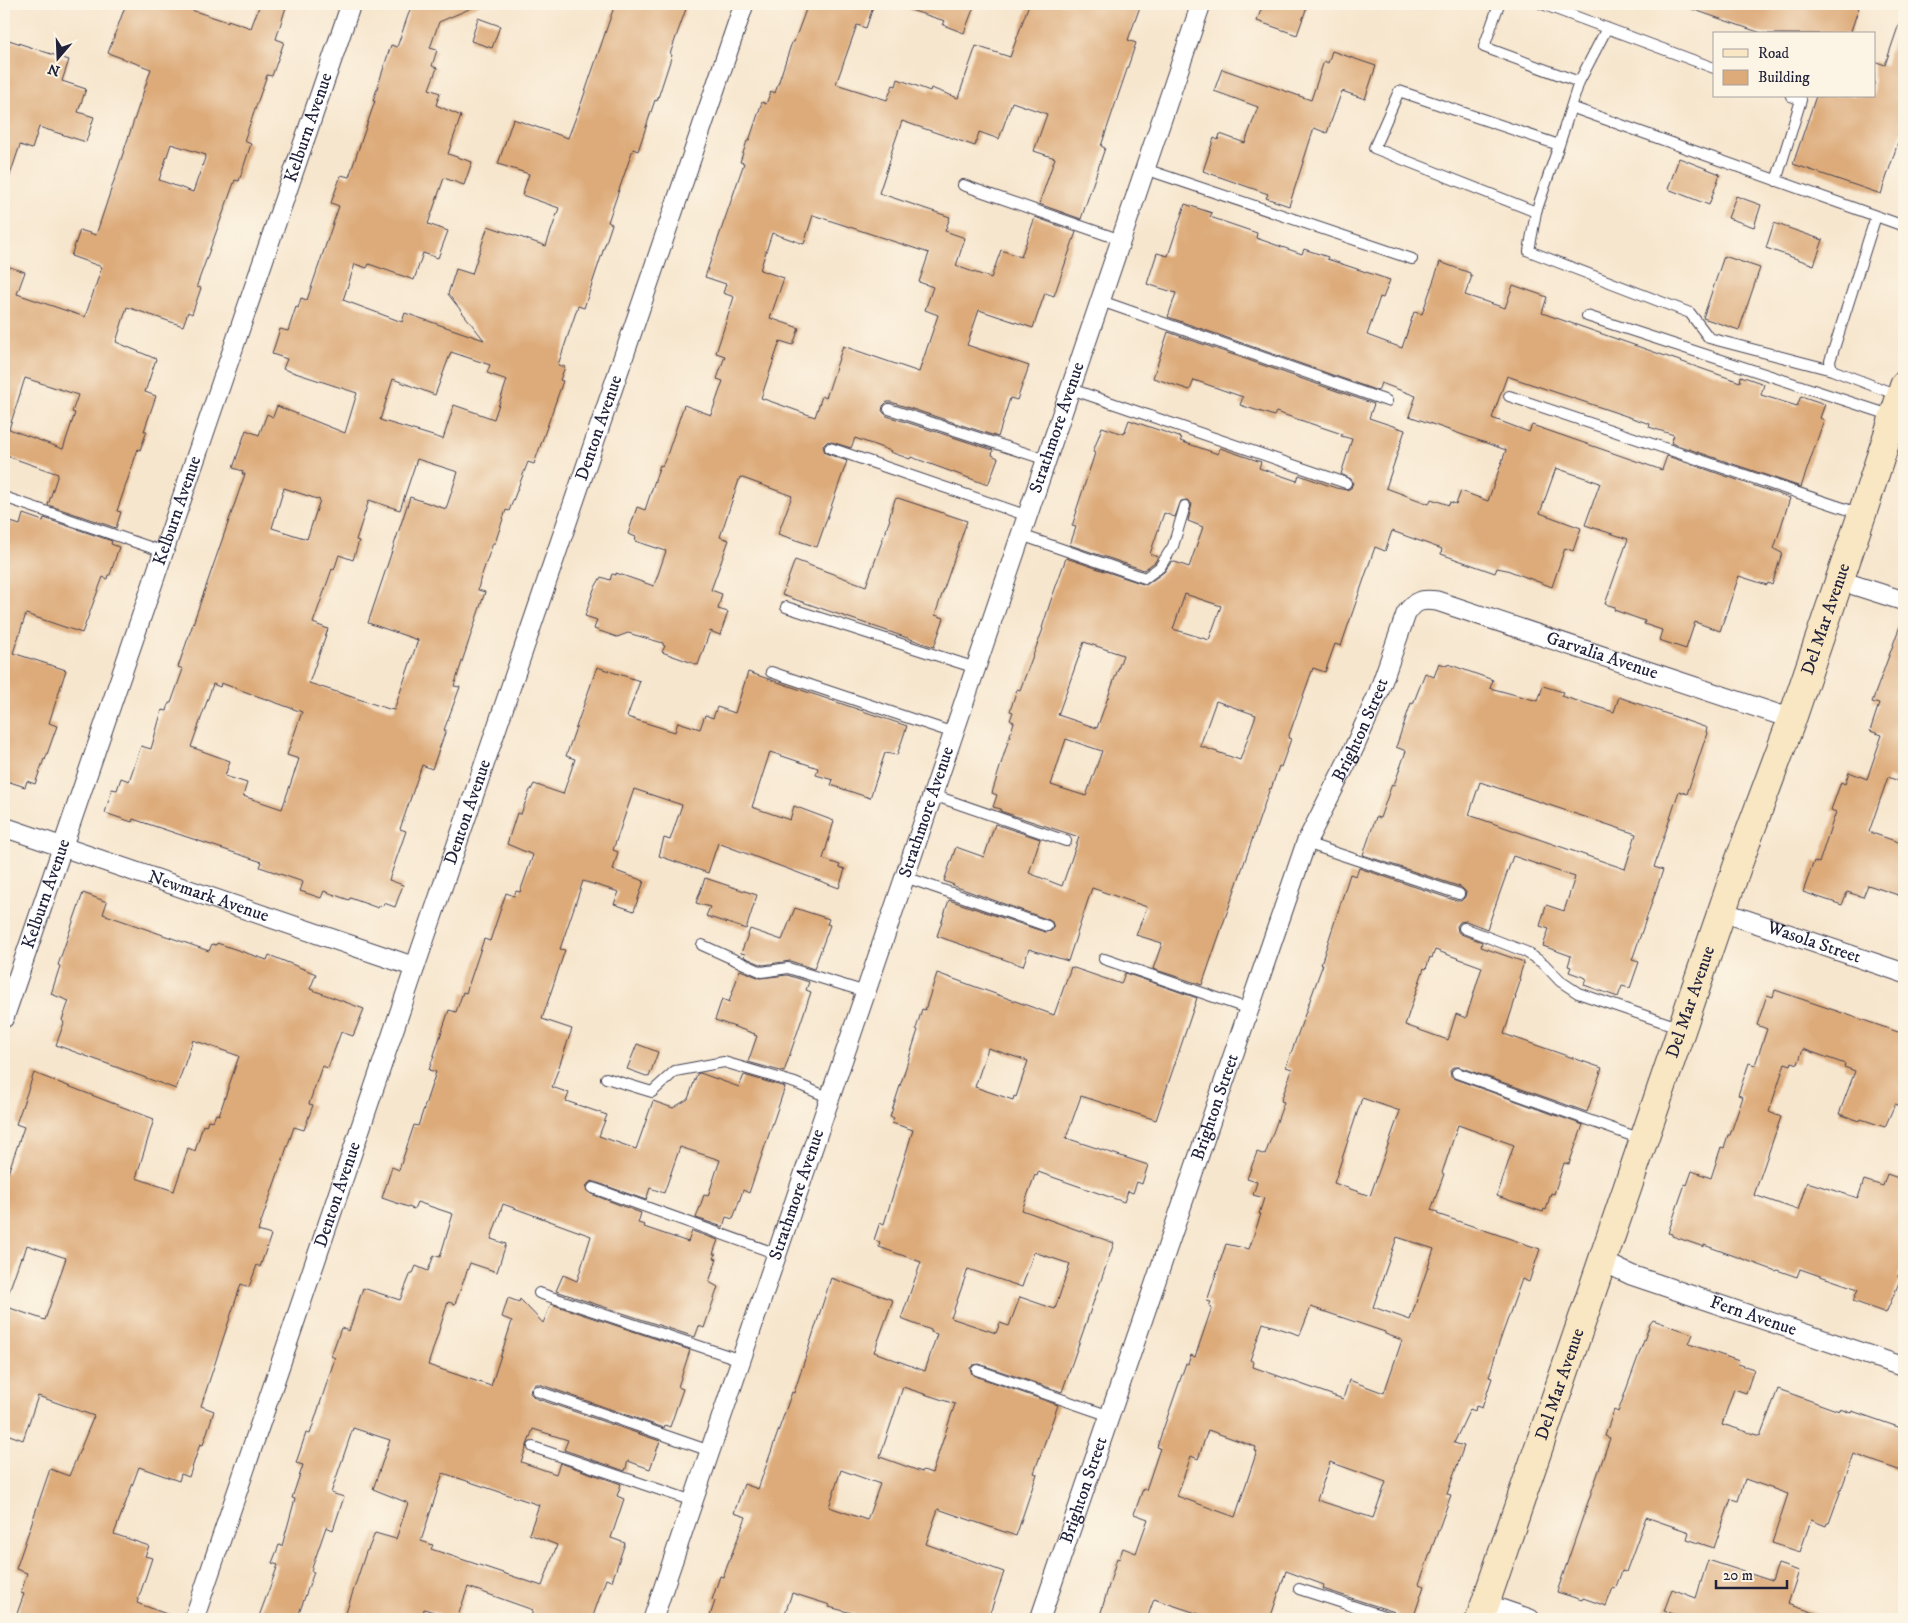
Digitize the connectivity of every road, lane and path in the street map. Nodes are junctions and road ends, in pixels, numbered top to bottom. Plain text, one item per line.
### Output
1 (351, 4) edge
2 (744, 4) edge
3 (1202, 4) edge
4 (1499, 4) edge
5 (1542, 4) edge
6 (1607, 28) junction
7 (1713, 68) edge
8 (1579, 82) junction
9 (1796, 98) edge
10 (1571, 107) junction
11 (1559, 145) junction
12 (1145, 170) junction
13 (1776, 181) junction
14 (962, 185) dead end
15 (1536, 212) junction
16 (1876, 216) junction
17 (1904, 226) edge
18 (1121, 240) junction
19 (1412, 259) dead end
20 (1101, 301) junction
21 (1587, 316) dead end
22 (1832, 370) junction
23 (1071, 388) junction
24 (1508, 396) dead end
25 (1899, 399) edge
26 (1386, 400) dead end
27 (889, 409) dead end
28 (830, 448) dead end
29 (1047, 460) junction
30 (1346, 483) dead end
31 (4, 497) edge
32 (1185, 506) dead end
33 (1862, 514) junction
34 (1028, 516) junction
35 (1021, 535) junction
36 (164, 552) junction
37 (1838, 580) junction
38 (1904, 601) edge
39 (1412, 604) joint
40 (786, 607) dead end
41 (976, 668) junction
42 (771, 672) dead end
43 (1792, 719) junction
44 (954, 733) junction
45 (933, 795) junction
46 (4, 827) edge
47 (1066, 841) dead end
48 (1306, 842) junction
49 (62, 847) junction
50 (905, 877) junction
51 (1460, 894) dead end
52 (1723, 912) junction
53 (1047, 926) dead end
54 (1464, 928) dead end
55 (702, 945) dead end
56 (1104, 959) dead end
57 (415, 967) junction
58 (1904, 973) edge
59 (866, 992) junction
60 (1249, 1009) junction
61 (4, 1018) edge
62 (1682, 1028) junction
63 (1457, 1073) dead end
64 (606, 1078) dead end
65 (830, 1098) junction
66 (1645, 1140) junction
67 (593, 1188) dead end
68 (777, 1254) junction
69 (1604, 1262) junction
70 (539, 1293) dead end
71 (741, 1360) junction
72 (1904, 1367) edge
73 (977, 1370) dead end
74 (537, 1391) dead end
75 (1110, 1416) junction
76 (533, 1447) dead end
77 (710, 1451) junction
78 (693, 1501) junction
79 (1299, 1589) dead end
80 (1483, 1612) edge
81 (194, 1619) edge
82 (653, 1619) edge
83 (1040, 1619) edge
84 (1393, 1619) edge
85 (1530, 1619) edge

1 - 36 street, Kelburn Avenue
2 - 57 street, Denton Avenue
3 - 12 street, Strathmore Avenue
4 - 8 lane
5 - 6 lane
6 - 7 lane
6 - 8 lane
8 - 10 lane
9 - 13 lane
10 - 11 lane
10 - 13 lane
11 - 15 lane
11 - 15 lane
12 - 18 street, Strathmore Avenue
12 - 19 lane
13 - 16 lane
14 - 18 lane
15 - 22 lane
16 - 17 lane
16 - 22 lane
18 - 20 street, Strathmore Avenue
20 - 23 street, Strathmore Avenue
20 - 26 lane
21 - 25 lane
22 - 25 lane
23 - 29 street, Strathmore Avenue
23 - 30 lane
24 - 33 lane
25 - 33 main road, Del Mar Avenue
27 - 29 lane
28 - 34 lane
29 - 34 street, Strathmore Avenue
31 - 36 lane
32 - 35 lane
33 - 37 main road, Del Mar Avenue
34 - 35 street, Strathmore Avenue
35 - 41 street, Strathmore Avenue
36 - 49 street, Kelburn Avenue
37 - 38 street
37 - 43 main road, Del Mar Avenue
39 - 43 street, Garvalia Avenue
39 - 48 street, Brighton Street
40 - 41 lane
41 - 44 street, Strathmore Avenue
42 - 44 lane
43 - 52 main road, Del Mar Avenue
44 - 45 street, Strathmore Avenue
45 - 47 lane
45 - 50 street, Strathmore Avenue
46 - 49 street, Newmark Avenue
48 - 51 lane
48 - 60 street, Brighton Street
49 - 57 street, Newmark Avenue
49 - 61 street, Kelburn Avenue
50 - 53 lane
50 - 59 street, Strathmore Avenue
52 - 58 street, Wasola Street
52 - 62 main road, Del Mar Avenue
54 - 62 lane
55 - 59 lane
56 - 60 lane
57 - 81 street, Denton Avenue
59 - 65 street, Strathmore Avenue
60 - 75 street, Brighton Street
62 - 66 main road, Del Mar Avenue
63 - 66 lane
64 - 65 lane
65 - 68 street, Strathmore Avenue
66 - 69 main road, Del Mar Avenue
67 - 68 lane
68 - 71 street, Strathmore Avenue
69 - 72 street, Fern Avenue
69 - 80 main road, Del Mar Avenue
70 - 71 lane
71 - 77 street, Strathmore Avenue
73 - 75 lane
74 - 77 lane
75 - 83 street, Brighton Street
76 - 78 lane
77 - 78 street, Strathmore Avenue
78 - 82 street, Strathmore Avenue
79 - 84 lane
80 - 85 street

